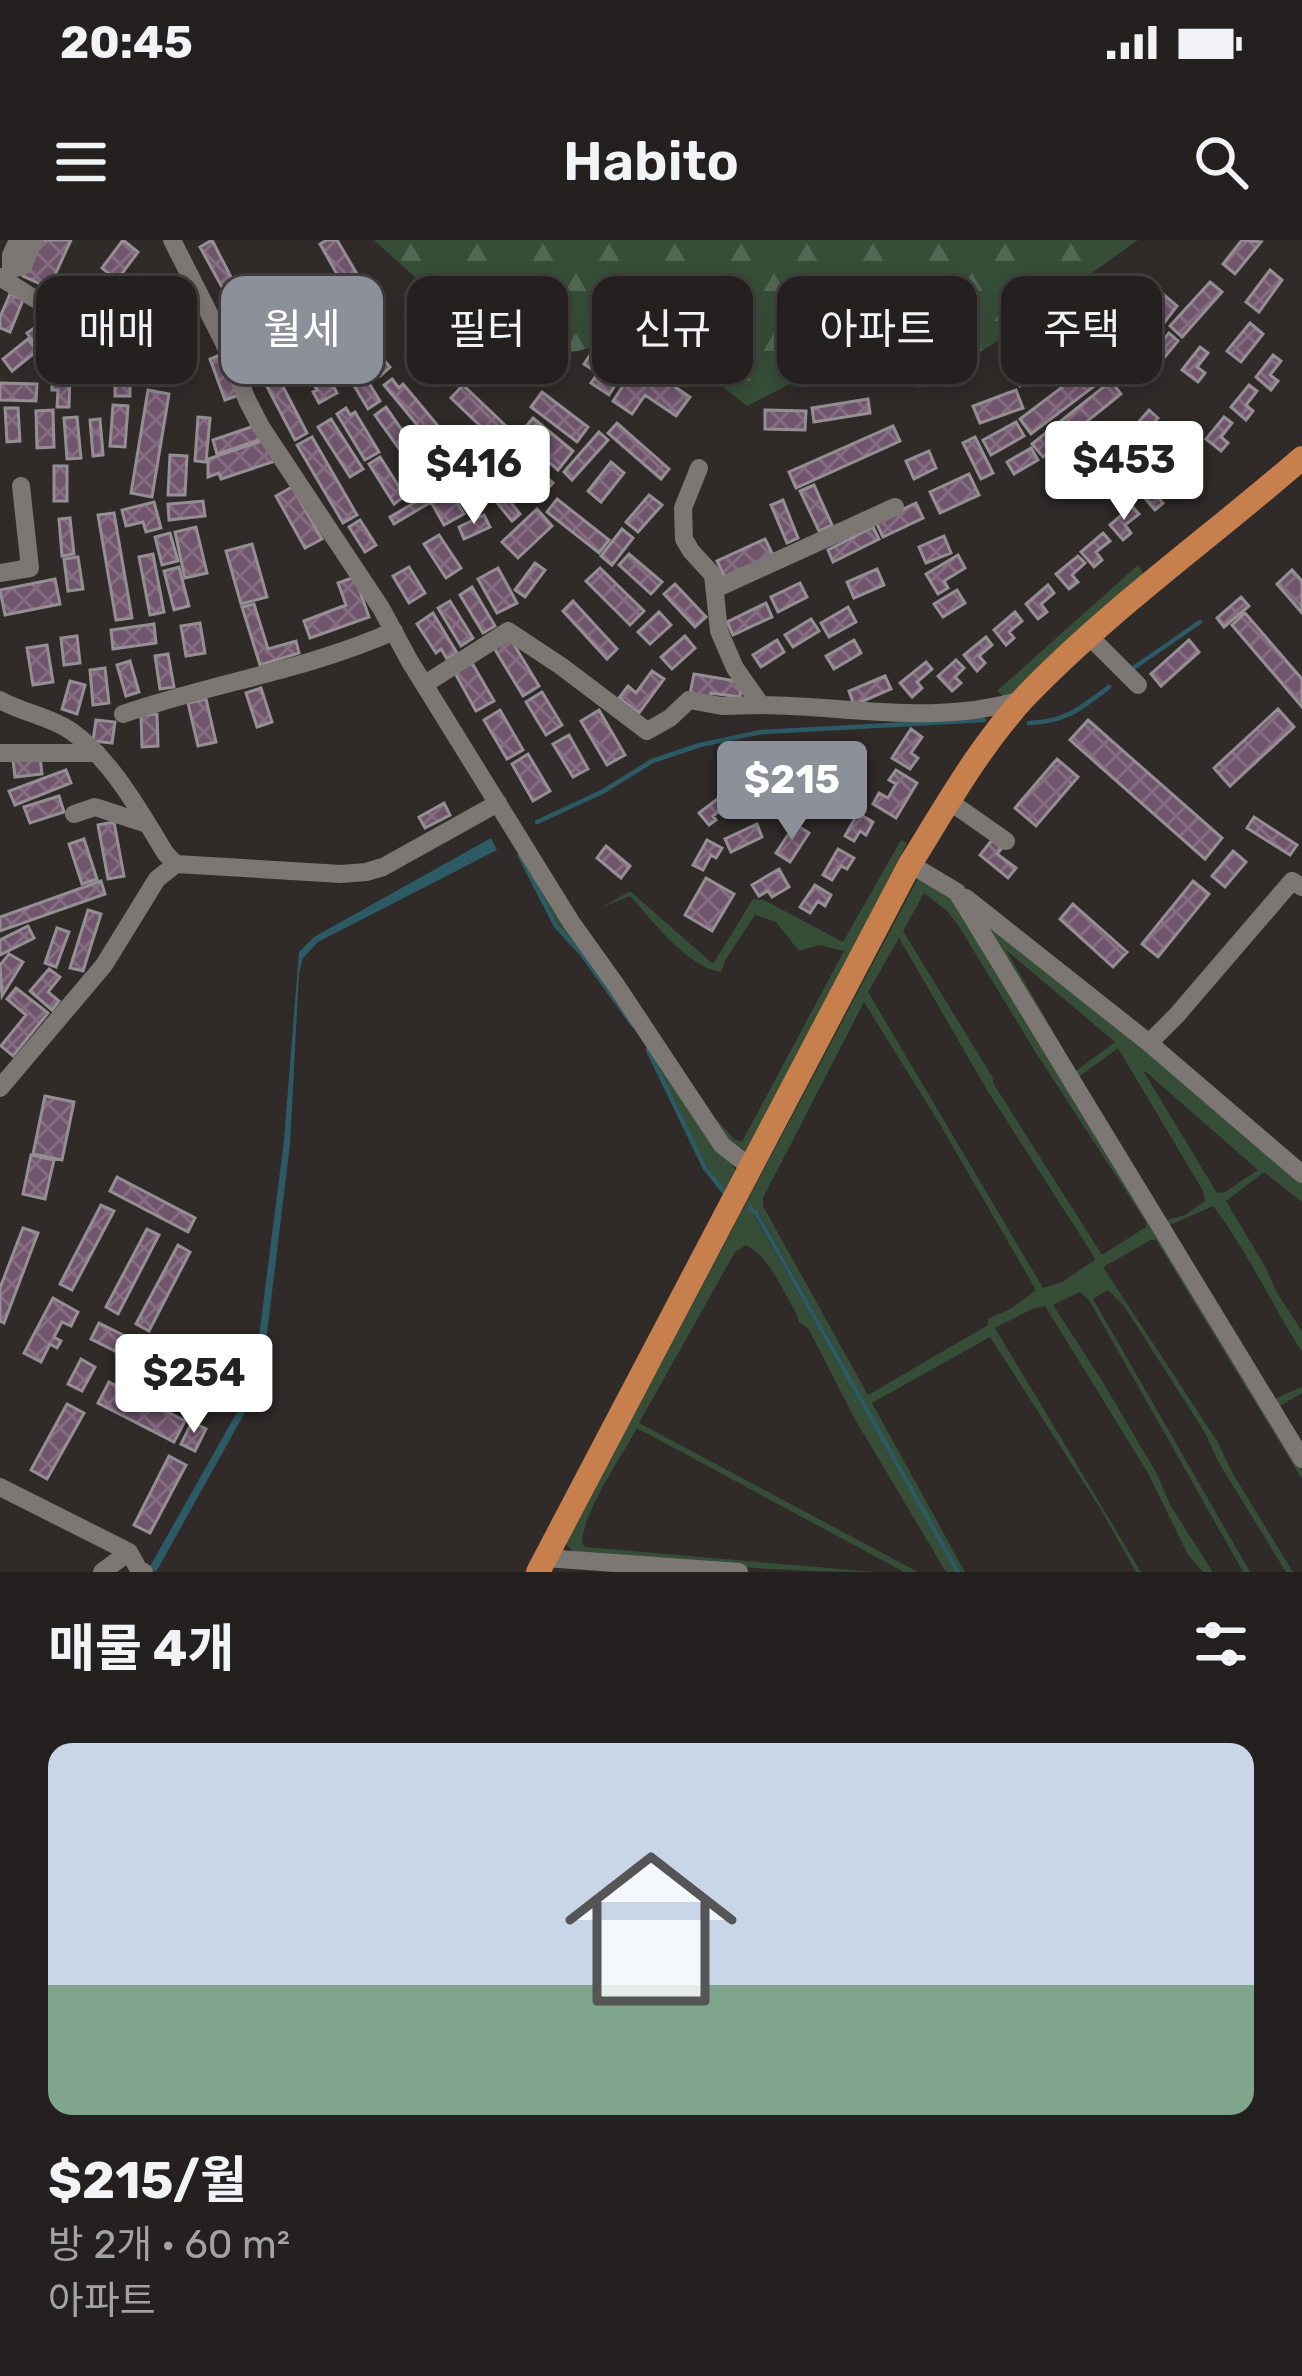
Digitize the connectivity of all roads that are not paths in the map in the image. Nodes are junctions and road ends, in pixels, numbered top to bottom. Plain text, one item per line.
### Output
1 (18, 240) edge
2 (34, 240) edge
3 (172, 240) edge
4 (6, 275) edge
5 (35, 299) dead end
6 (1302, 458) edge
7 (699, 468) dead end
8 (21, 486) dead end
9 (895, 507) dead end
10 (0, 573) edge
11 (715, 589) junction
12 (394, 631) junction
13 (1090, 637) junction
14 (425, 684) junction
15 (1138, 685) dead end
16 (0, 700) edge
17 (1022, 700) junction
18 (761, 705) junction
19 (123, 714) dead end
20 (0, 753) edge
21 (97, 753) junction
22 (949, 801) junction
23 (498, 803) junction
24 (74, 814) dead end
25 (147, 824) junction
26 (1006, 841) dead end
27 (176, 864) junction
28 (910, 865) junction
29 (1297, 884) edge
30 (957, 892) junction
31 (1149, 1043) junction
32 (0, 1088) edge
33 (750, 1167) junction
34 (1302, 1174) edge
35 (1302, 1459) edge
36 (0, 1486) edge
37 (137, 1565) edge
38 (542, 1565) edge
39 (674, 1569) edge
40 (102, 1572) edge
41 (739, 1572) edge

1 - 4 street
2 - 4 street
3 - 12 street
4 - 5 street
6 - 13 main road
7 - 11 street
8 - 10 street
9 - 11 street
11 - 18 street
12 - 14 street
12 - 19 street
13 - 15 street
13 - 17 main road
14 - 18 street
14 - 23 street
16 - 21 street
17 - 18 street
17 - 22 main road
20 - 21 street
21 - 25 street
22 - 26 street
22 - 28 main road
23 - 27 street
23 - 33 street
24 - 25 street
25 - 27 street
27 - 32 street
28 - 30 street
28 - 33 main road
29 - 31 street
30 - 31 street
30 - 35 street
31 - 34 street
33 - 38 main road
36 - 37 street
37 - 40 street
38 - 39 street
39 - 41 street

